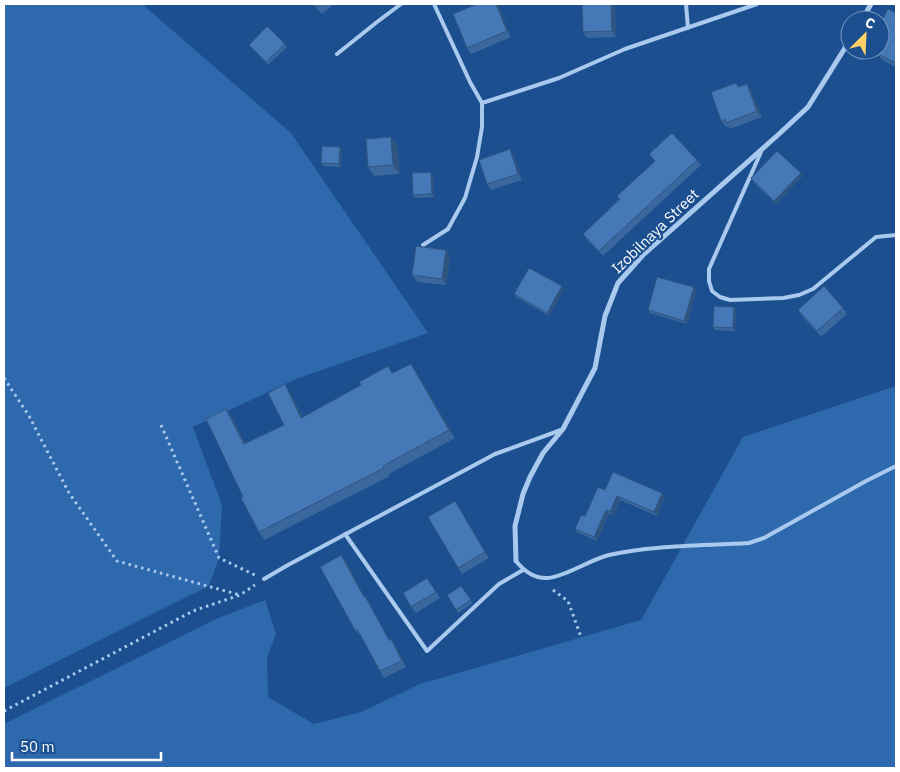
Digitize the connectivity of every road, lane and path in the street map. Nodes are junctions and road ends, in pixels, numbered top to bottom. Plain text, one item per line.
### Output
1 (401, 4) edge
2 (434, 4) edge
3 (686, 4) edge
4 (757, 4) edge
5 (688, 28) junction
6 (338, 54) dead end
7 (840, 56) edge
8 (482, 103) junction
9 (762, 150) junction
10 (896, 235) edge
11 (423, 245) edge
12 (4, 378) edge
13 (161, 425) dead end
14 (563, 429) junction
15 (896, 466) edge
16 (346, 534) junction
17 (516, 561) joint
18 (523, 570) junction
19 (534, 576) junction
20 (264, 579) junction
21 (240, 595) junction
22 (582, 637) dead end
23 (4, 711) edge

1 - 6 lane
2 - 8 lane
3 - 5 lane
4 - 5 lane
5 - 8 lane
7 - 9 street, Izobilnaya Street
8 - 11 lane
9 - 10 lane
9 - 14 street, Izobilnaya Street
12 - 21 path
13 - 20 path
14 - 16 lane
14 - 17 street, Izobilnaya Street
15 - 19 lane
16 - 18 lane
16 - 20 lane
17 - 18 lane
18 - 19 lane
19 - 22 path
20 - 21 path
21 - 23 path

